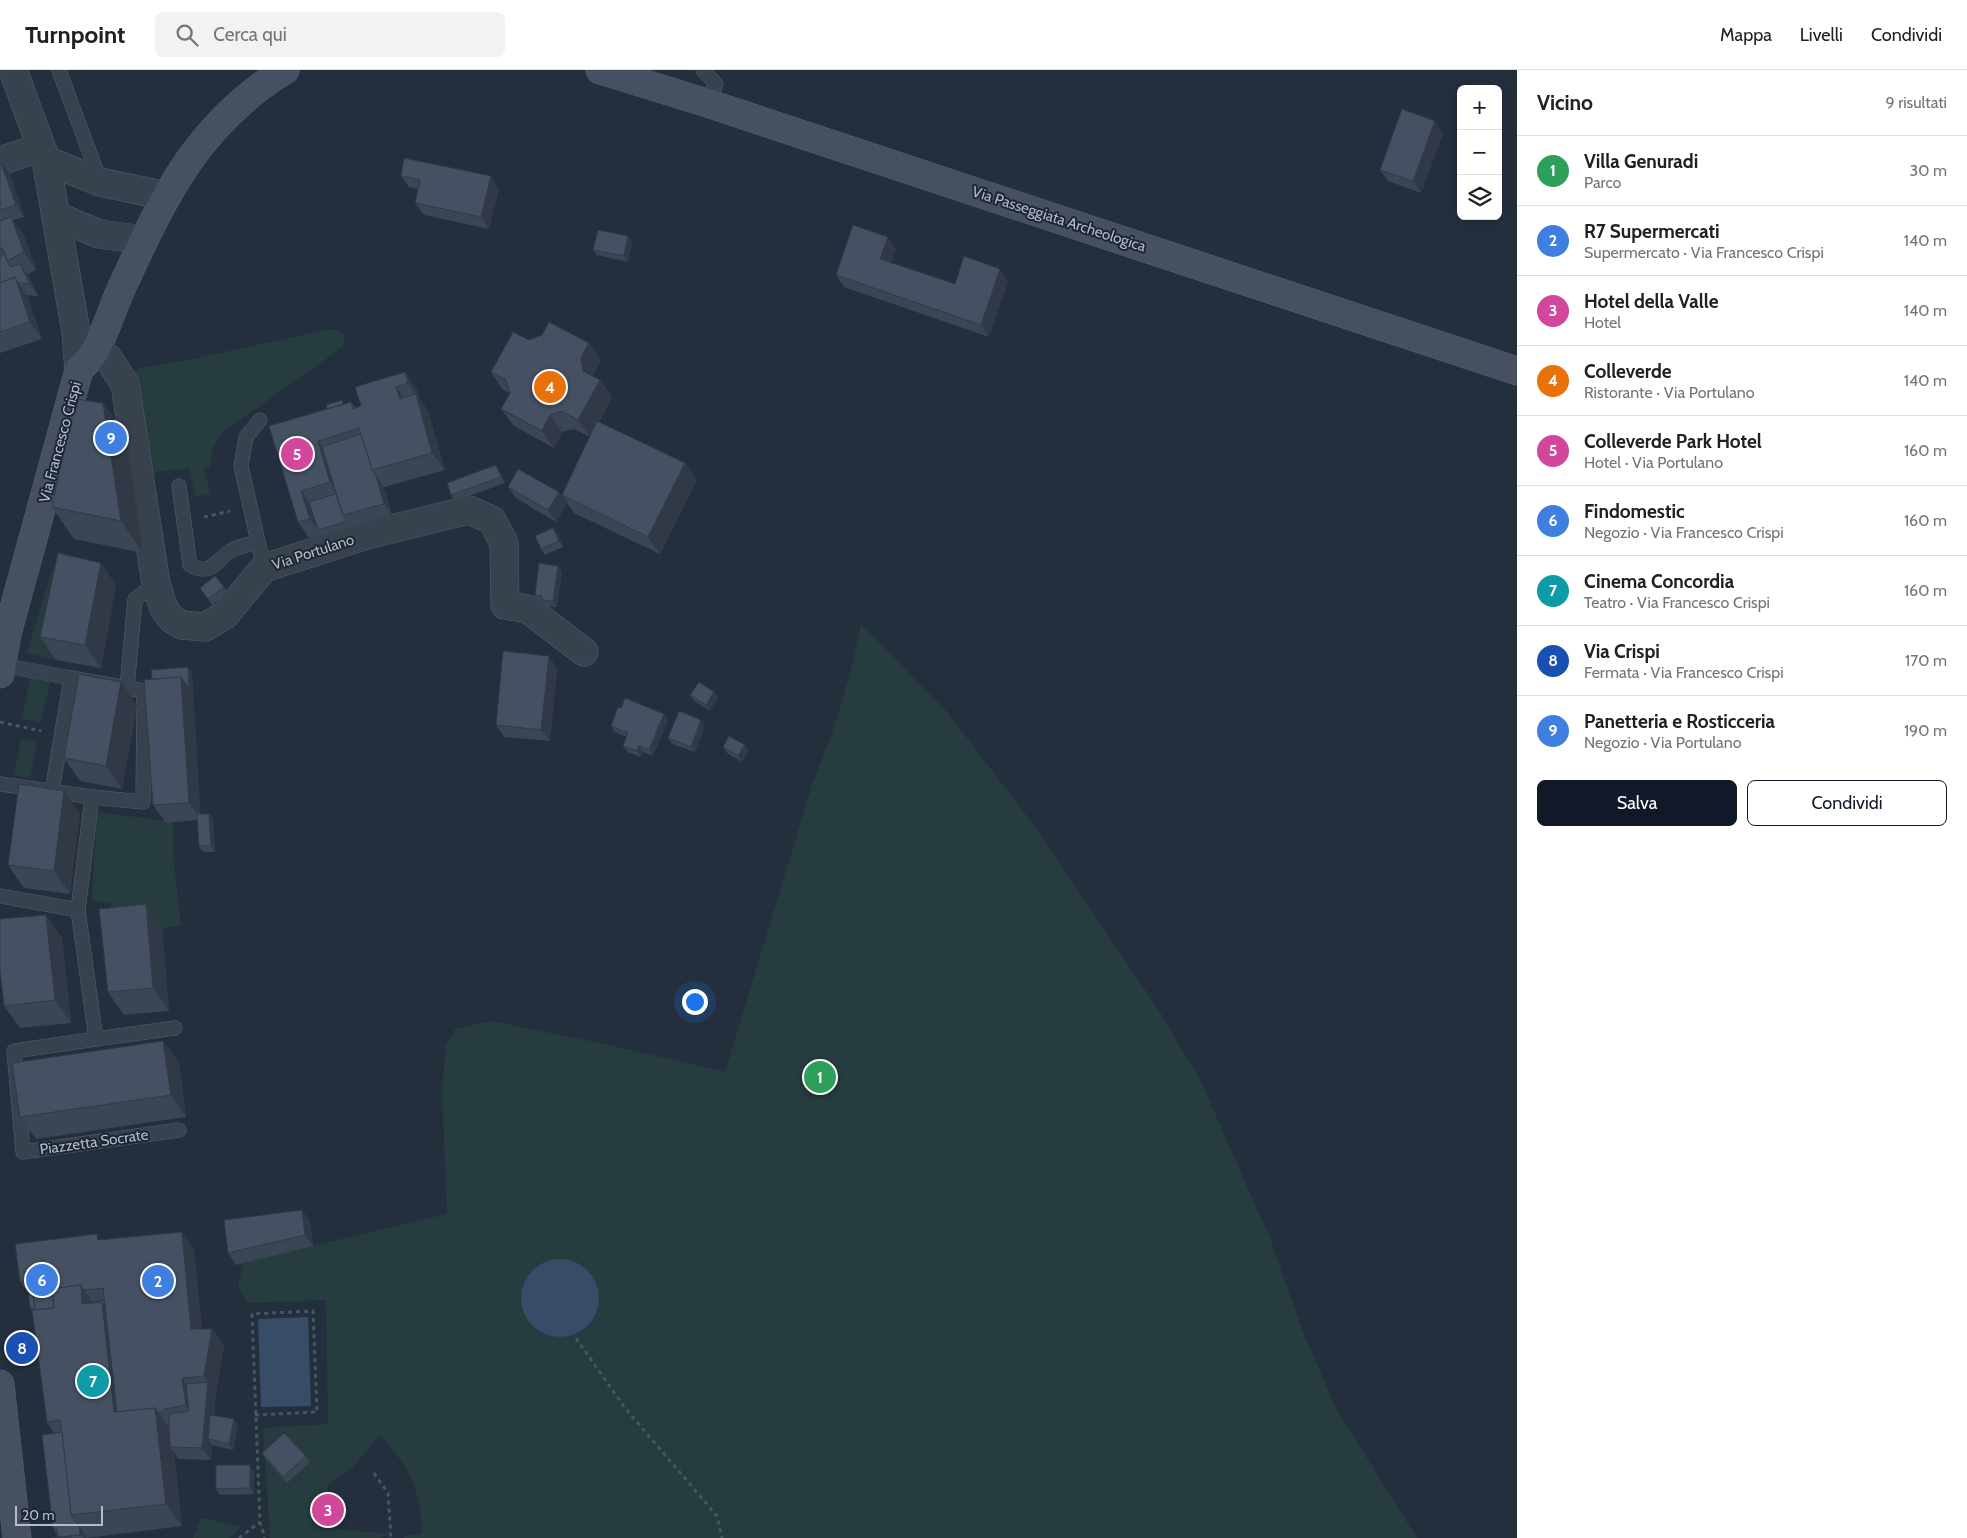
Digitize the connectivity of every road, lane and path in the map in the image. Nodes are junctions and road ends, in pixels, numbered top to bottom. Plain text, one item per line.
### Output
1 (12, 70) edge
2 (59, 70) edge
3 (285, 70) edge
4 (600, 70) edge
5 (703, 70) edge
6 (707, 103) junction
7 (43, 153) junction
8 (0, 161) edge
9 (100, 182) junction
10 (166, 196) junction
11 (56, 216) junction
12 (144, 240) junction
13 (87, 360) junction
14 (1517, 371) edge
15 (260, 420) dead end
16 (179, 486) dead end
17 (249, 505) junction
18 (184, 521) junction
19 (258, 542) junction
20 (264, 568) junction
21 (156, 584) junction
22 (584, 652) dead end
23 (1, 669) edge
24 (71, 678) junction
25 (127, 688) junction
26 (0, 722) edge
27 (62, 735) junction
28 (0, 784) edge
29 (52, 791) junction
30 (92, 797) junction
31 (0, 896) edge
32 (78, 910) junction
33 (175, 1028) dead end
34 (96, 1039) junction
35 (179, 1130) dead end
36 (576, 1338) dead end
37 (0, 1384) edge
38 (255, 1415) junction
39 (374, 1473) dead end
40 (260, 1522) junction
41 (246, 1532) junction
42 (17, 1538) edge
43 (239, 1538) edge
44 (246, 1538) edge
45 (265, 1538) edge
46 (391, 1538) edge
47 (722, 1538) edge

1 - 7 street
2 - 9 lane
3 - 10 main road
4 - 6 main road, Via Passeggiata Archeologica
5 - 6 lane
6 - 14 main road, Via Passeggiata Archeologica
7 - 8 street
7 - 9 street
7 - 11 street
9 - 10 street
10 - 12 main road, Via Francesco Crispi
11 - 12 street
11 - 13 street
12 - 13 main road, Via Francesco Crispi
13 - 21 street, Via Portulano
13 - 23 main road, Via Francesco Crispi
15 - 17 lane
16 - 18 lane
17 - 18 path
17 - 19 lane
18 - 19 lane
19 - 20 lane
20 - 21 street, Via Portulano
20 - 22 street, Via Portulano
21 - 25 lane
23 - 24 lane
24 - 25 lane
24 - 27 lane
25 - 30 lane
26 - 27 path
27 - 29 lane
28 - 29 lane
29 - 30 lane
30 - 32 lane
31 - 32 lane
32 - 34 lane
33 - 34 lane
34 - 35 lane, Piazzetta Socrate
36 - 47 path
37 - 42 main road
38 - 38 path
38 - 40 path
39 - 46 path
40 - 41 path
40 - 45 path
41 - 43 path
41 - 44 path

